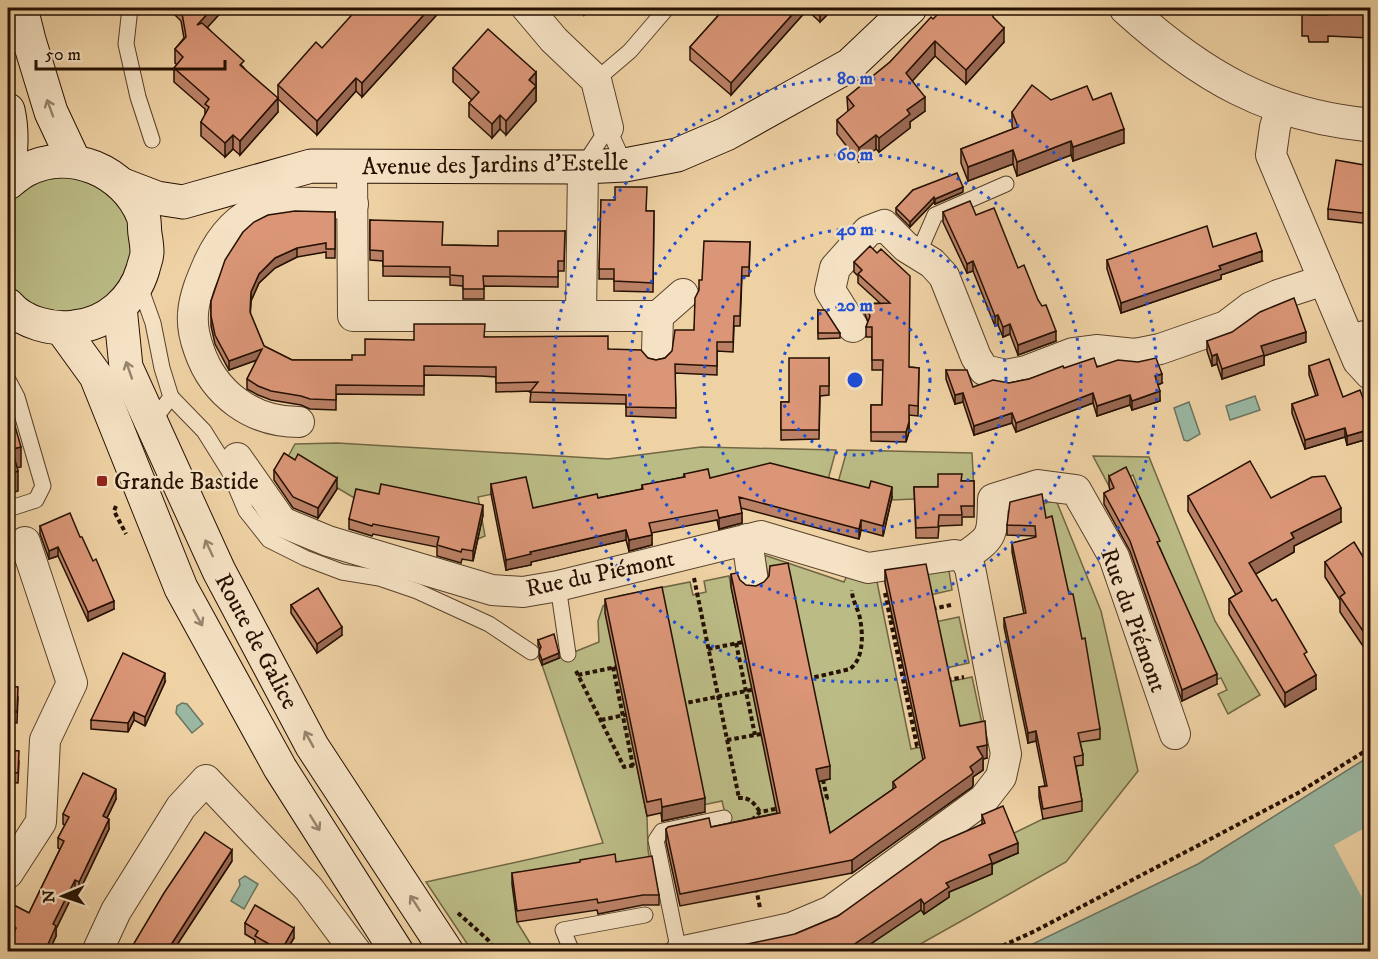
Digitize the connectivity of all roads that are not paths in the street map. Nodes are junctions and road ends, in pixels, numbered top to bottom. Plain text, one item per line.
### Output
1 (21, 8) edge
2 (130, 8) edge
3 (527, 8) edge
4 (667, 8) edge
5 (910, 8) edge
6 (1126, 8) edge
7 (596, 80) junction
8 (1281, 107) junction
9 (8, 110) edge
10 (1371, 125) edge
11 (608, 128) junction
12 (152, 140) dead end
13 (74, 161) junction
14 (625, 165) junction
15 (352, 166) junction
16 (583, 167) junction
17 (8, 174) edge
18 (8, 183) edge
19 (1006, 184) dead end
20 (123, 185) junction
21 (183, 202) junction
22 (353, 204) junction
23 (918, 254) junction
24 (1324, 280) junction
25 (136, 281) junction
26 (683, 294) dead end
27 (8, 305) edge
28 (581, 316) junction
29 (658, 316) junction
30 (853, 327) dead end
31 (62, 328) junction
32 (1358, 333) edge
33 (657, 352) dead end
34 (1371, 374) edge
35 (8, 380) edge
36 (171, 397) junction
37 (152, 422) junction
38 (299, 422) dead end
39 (237, 458) dead end
40 (8, 510) edge
41 (747, 539) junction
42 (25, 542) dead end
43 (964, 557) junction
44 (753, 582) dead end
45 (558, 586) junction
46 (531, 652) dead end
47 (568, 654) road end
48 (1175, 734) dead end
49 (724, 818) road end
50 (8, 873) edge
51 (645, 915) dead end
52 (97, 951) edge
53 (356, 951) edge
54 (397, 951) edge
55 (447, 951) edge
56 (572, 951) edge
57 (680, 951) edge

13 -> 1 main road
2 - 12 lane
3 - 7 street
4 - 7 lane
5 - 14 main road, Avenue des Jardins d’Estelle
6 - 8 main road
7 - 11 street
8 - 10 main road
8 - 24 street
9 - 17 main road
11 - 14 lane
11 - 16 lane
13 - 18 main road
13 - 20 main road
14 - 16 main road, Avenue des Jardins d’Estelle
15 - 16 main road, Avenue des Jardins d’Estelle
15 - 21 main road, Avenue des Jardins d’Estelle
15 - 22 street
16 - 28 street
19 - 23 lane
20 - 21 main road, Avenue des Jardins d’Estelle
20 - 25 main road, Route de Galice
21 - 25 main road
22 - 28 street
22 - 38 street
23 - 24 street
23 - 30 street
24 - 32 street
25 - 31 main road
25 - 36 lane
37 -> 25 main road, Route de Galice
26 - 29 street
27 - 31 main road
28 - 29 street
29 - 33 street
31 -> 54 main road, Route de Galice
32 - 34 street
35 - 40 lane
36 - 37 lane
36 - 46 lane
55 -> 37 main road, Route de Galice
39 - 45 street, Rue du Piémont
41 - 43 street, Rue du Piémont
41 - 44 street
41 - 45 street, Rue du Piémont
42 - 50 street
43 - 48 street, Rue du Piémont
43 - 57 street
45 - 47 lane
49 - 57 lane
51 - 56 lane
52 - 53 street

